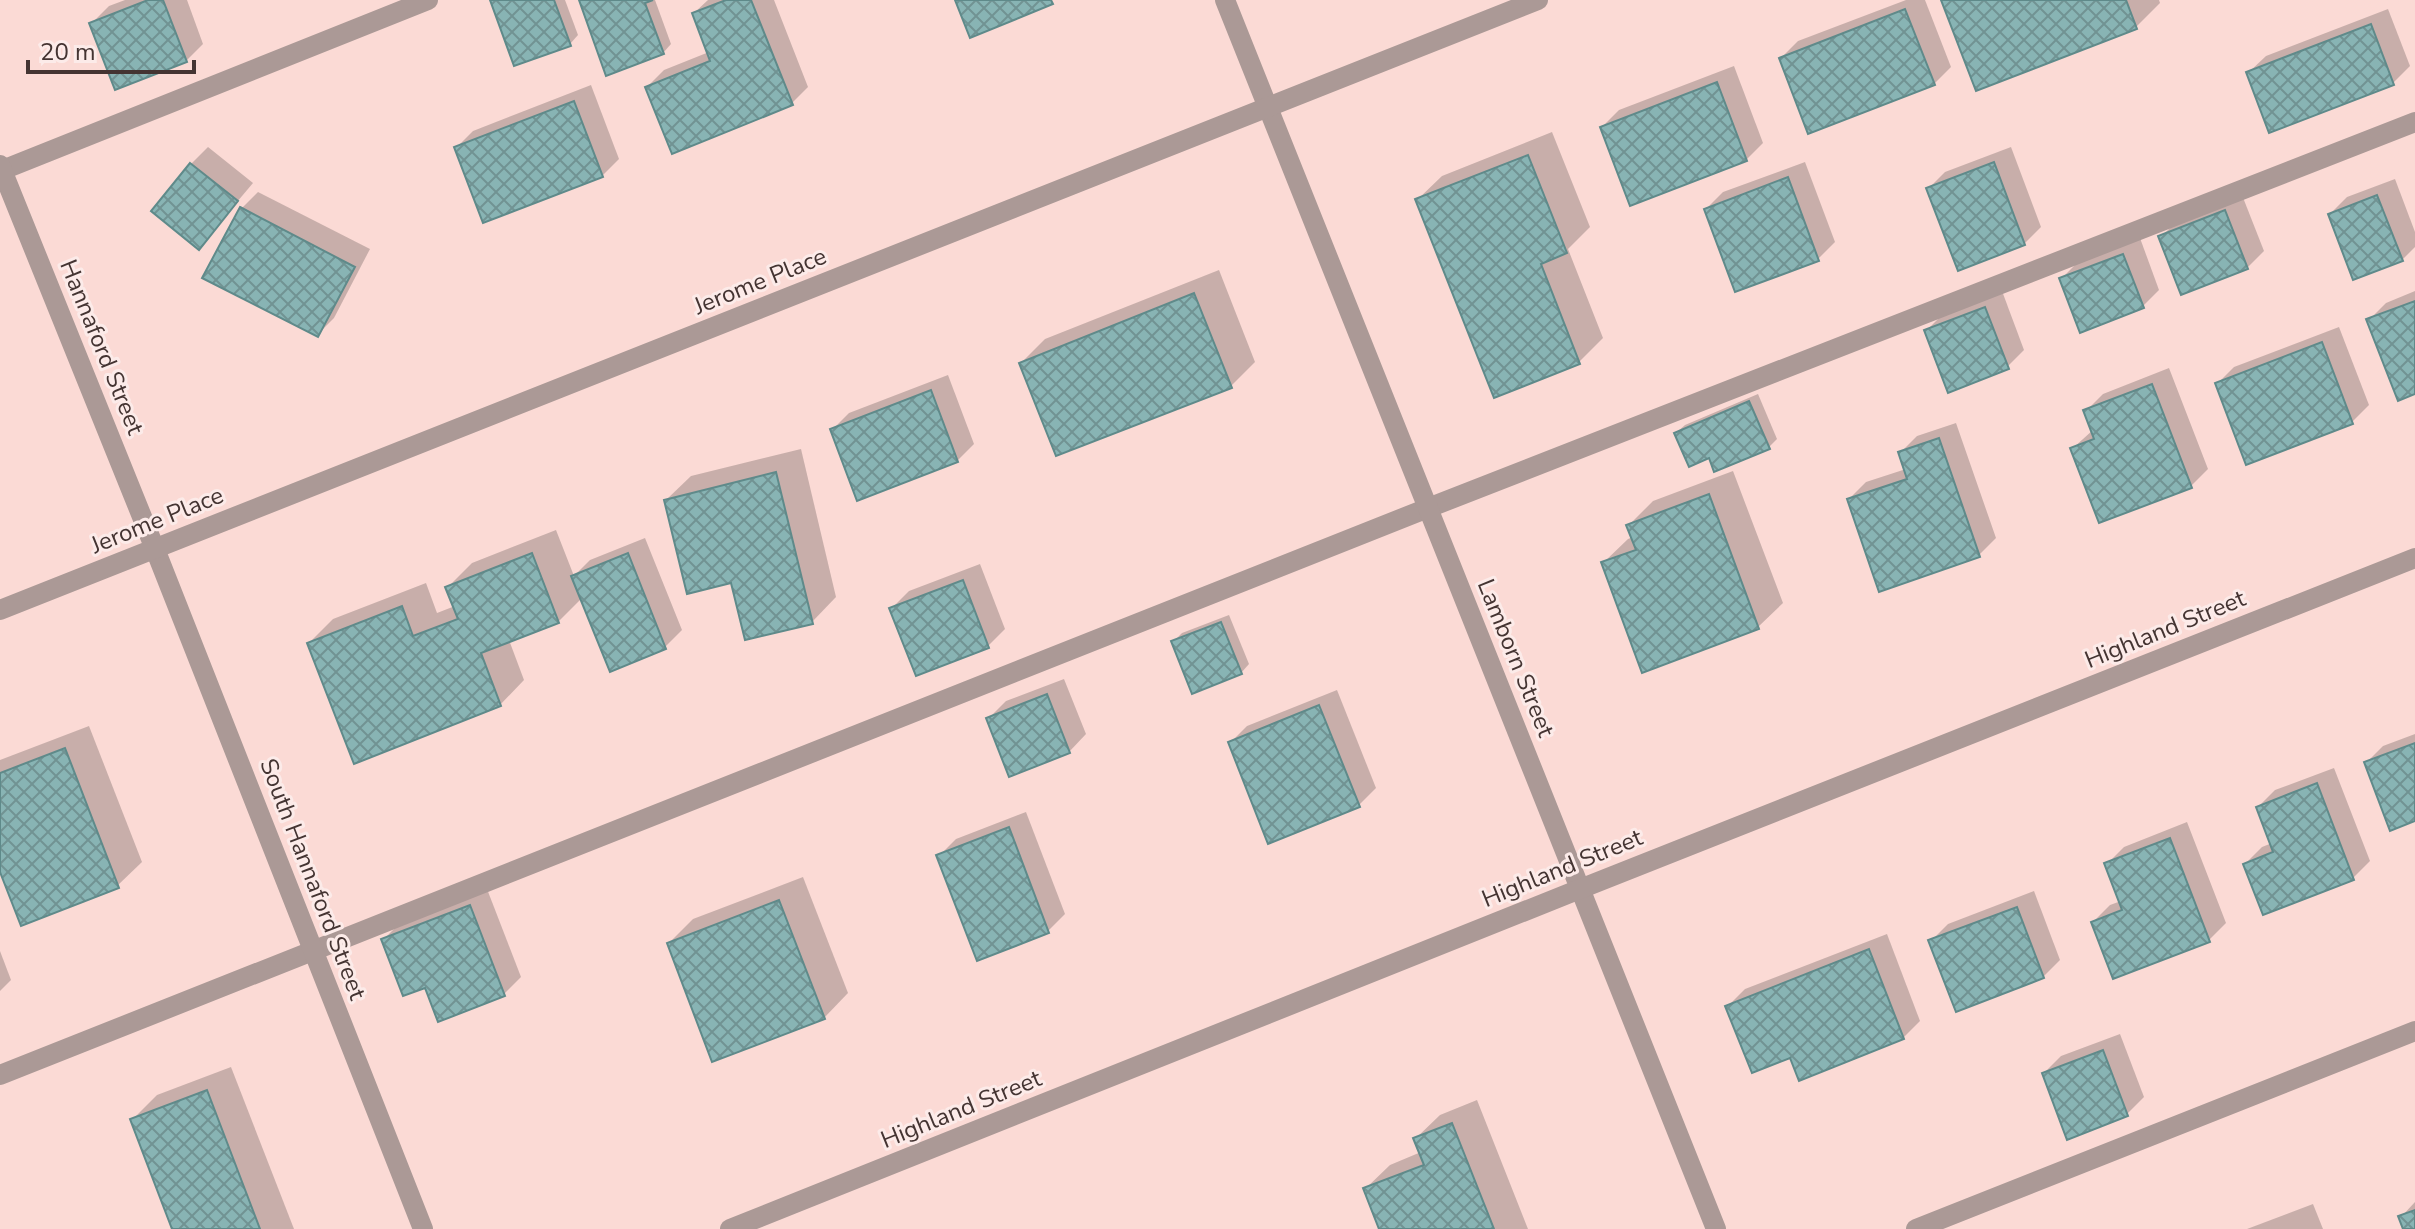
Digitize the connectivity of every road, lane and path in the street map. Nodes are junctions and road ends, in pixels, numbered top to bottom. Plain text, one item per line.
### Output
1 (428, 0) edge
2 (1225, 0) edge
3 (1538, 0) edge
4 (1269, 107) junction
5 (2415, 122) edge
6 (1, 169) edge
7 (1428, 508) junction
8 (155, 549) junction
9 (2415, 558) edge
10 (0, 610) edge
11 (1580, 889) junction
12 (314, 952) junction
13 (2415, 1031) edge
14 (0, 1075) edge
15 (423, 1229) edge
16 (730, 1229) edge
17 (1716, 1229) edge
18 (1916, 1229) edge

1 - 6 street
2 - 4 street, Lamborn Street
3 - 4 street, Jerome Place
4 - 7 street, Lamborn Street
4 - 8 street, Jerome Place
5 - 7 street
6 - 8 street, Hannaford Street
7 - 11 street, Lamborn Street
7 - 12 street
8 - 10 street, Jerome Place
8 - 12 street, South Hannaford Street
9 - 11 street, Highland Street
11 - 16 street, Highland Street
11 - 17 street, Lamborn Street
12 - 14 street
12 - 15 street, South Hannaford Street
13 - 18 street

